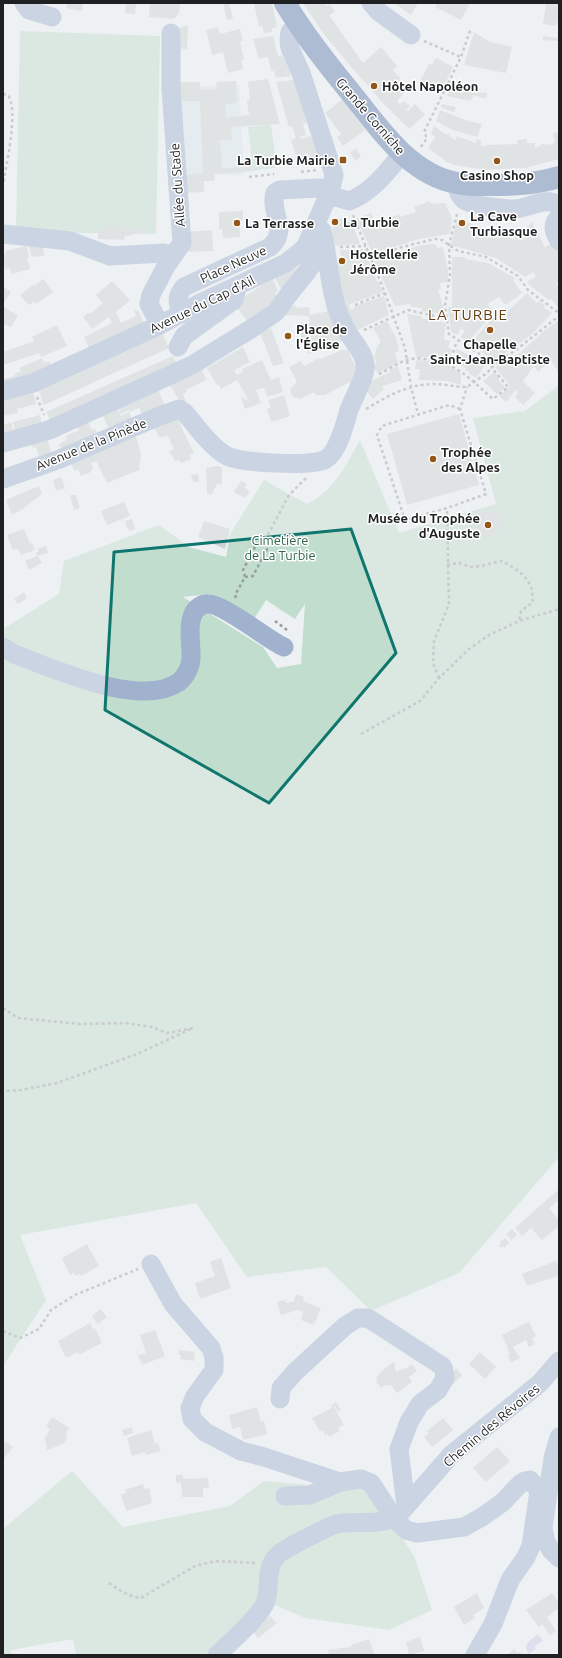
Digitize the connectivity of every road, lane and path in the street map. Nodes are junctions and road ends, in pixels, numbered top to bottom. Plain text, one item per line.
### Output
1 (24, 3) edge
2 (285, 3) edge
3 (371, 3) edge
4 (52, 17) dead end
5 (297, 24) junction
6 (471, 28) dead end
7 (171, 33) dead end
8 (411, 35) joint
9 (461, 57) junction
10 (3, 94) edge
11 (407, 157) junction
12 (559, 177) edge
13 (3, 185) edge
14 (331, 188) junction
15 (366, 190) junction
16 (460, 192) junction
17 (349, 201) junction
18 (559, 205) edge
19 (559, 217) edge
20 (316, 225) junction
21 (3, 234) edge
22 (559, 241) edge
23 (449, 245) junction
24 (306, 246) junction
25 (366, 246) junction
26 (326, 247) junction
27 (173, 256) junction
28 (371, 257) junction
29 (238, 286) junction
30 (385, 293) junction
31 (355, 304) dead end
32 (182, 314) junction
33 (559, 315) edge
34 (393, 317) junction
35 (448, 319) junction
36 (160, 325) junction
37 (348, 335) junction
38 (457, 341) junction
39 (178, 347) dead end
40 (407, 360) junction
41 (449, 364) junction
42 (495, 364) junction
43 (491, 367) junction
44 (364, 378) junction
45 (474, 383) junction
46 (411, 387) junction
47 (467, 387) junction
48 (3, 391) edge
49 (460, 408) junction
50 (418, 414) junction
51 (347, 416) junction
52 (3, 443) edge
53 (3, 479) edge
54 (289, 494) dead end
55 (447, 508) junction
56 (263, 544) junction
57 (447, 565) junction
58 (245, 577) junction
59 (235, 594) dead end
60 (559, 609) edge
61 (519, 621) junction
62 (284, 647) dead end
63 (8, 651) edge
64 (439, 678) junction
65 (361, 734) dead end
66 (3, 1008) edge
67 (3, 1091) edge
68 (151, 1264) joint
69 (3, 1331) edge
70 (559, 1361) edge
71 (559, 1375) edge
72 (540, 1383) junction
73 (280, 1399) dead end
74 (559, 1437) edge
75 (340, 1482) junction
76 (285, 1496) dead end
77 (408, 1503) junction
78 (394, 1518) junction
79 (559, 1558) edge
80 (270, 1563) junction
81 (110, 1583) dead end
82 (217, 1655) edge
83 (475, 1655) edge

1 - 4 street
2 - 5 main road, Grande Corniche
3 - 8 street
5 - 11 main road, Grande Corniche
5 - 14 street
6 - 9 path
7 - 27 street, Allée du Stade
8 - 9 path
9 - 11 path
10 - 13 path
11 - 15 street
11 - 16 main road, Grande Corniche
12 - 16 main road, Grande Corniche
14 - 15 street
14 - 17 street
14 - 20 street, Avenue du Cap d'Ail
14 - 32 street, Place Neuve
15 - 17 street
16 - 18 street
16 - 23 path
17 - 25 path
19 - 22 street
20 - 24 street, Avenue du Cap d'Ail
20 - 26 street
21 - 27 street
23 - 28 path
23 - 33 path
23 - 35 path
24 - 29 street, Avenue du Cap d'Ail
24 - 52 street
25 - 26 path
25 - 28 path
26 - 37 street
27 - 36 street, Allée du Stade
28 - 30 path
29 - 32 street, Avenue du Cap d'Ail
29 - 39 street
30 - 31 path
30 - 34 path
32 - 36 street, Avenue du Cap d'Ail
33 - 42 path
34 - 35 path
34 - 37 path
34 - 40 path
35 - 38 path
36 - 48 street, Avenue du Cap d'Ail
37 - 44 street
38 - 41 path
38 - 42 path
40 - 41 path
40 - 44 path
40 - 46 path
41 - 45 path
42 - 43 path
43 - 45 path
43 - 45 path
44 - 51 street
45 - 47 path
46 - 47 path
46 - 50 path
46 - 51 path
47 - 49 path
49 - 50 path
49 - 55 path
50 - 55 path
51 - 53 street, Avenue de la Pinède
54 - 56 path
55 - 57 path
56 - 58 path
56 - 58 path
57 - 61 path
57 - 64 path
58 - 59 path
60 - 61 path
61 - 64 path
62 - 63 street
64 - 65 path
66 - 67 path
68 - 69 path
68 - 75 street
70 - 72 street, Chemin des Révoires
71 - 72 street
72 - 77 street, Chemin des Révoires
73 - 77 street
74 - 79 street
75 - 76 street
75 - 78 street
77 - 78 street, Chemin des Révoires
78 - 80 street
78 - 83 street
80 - 81 path
80 - 82 street

